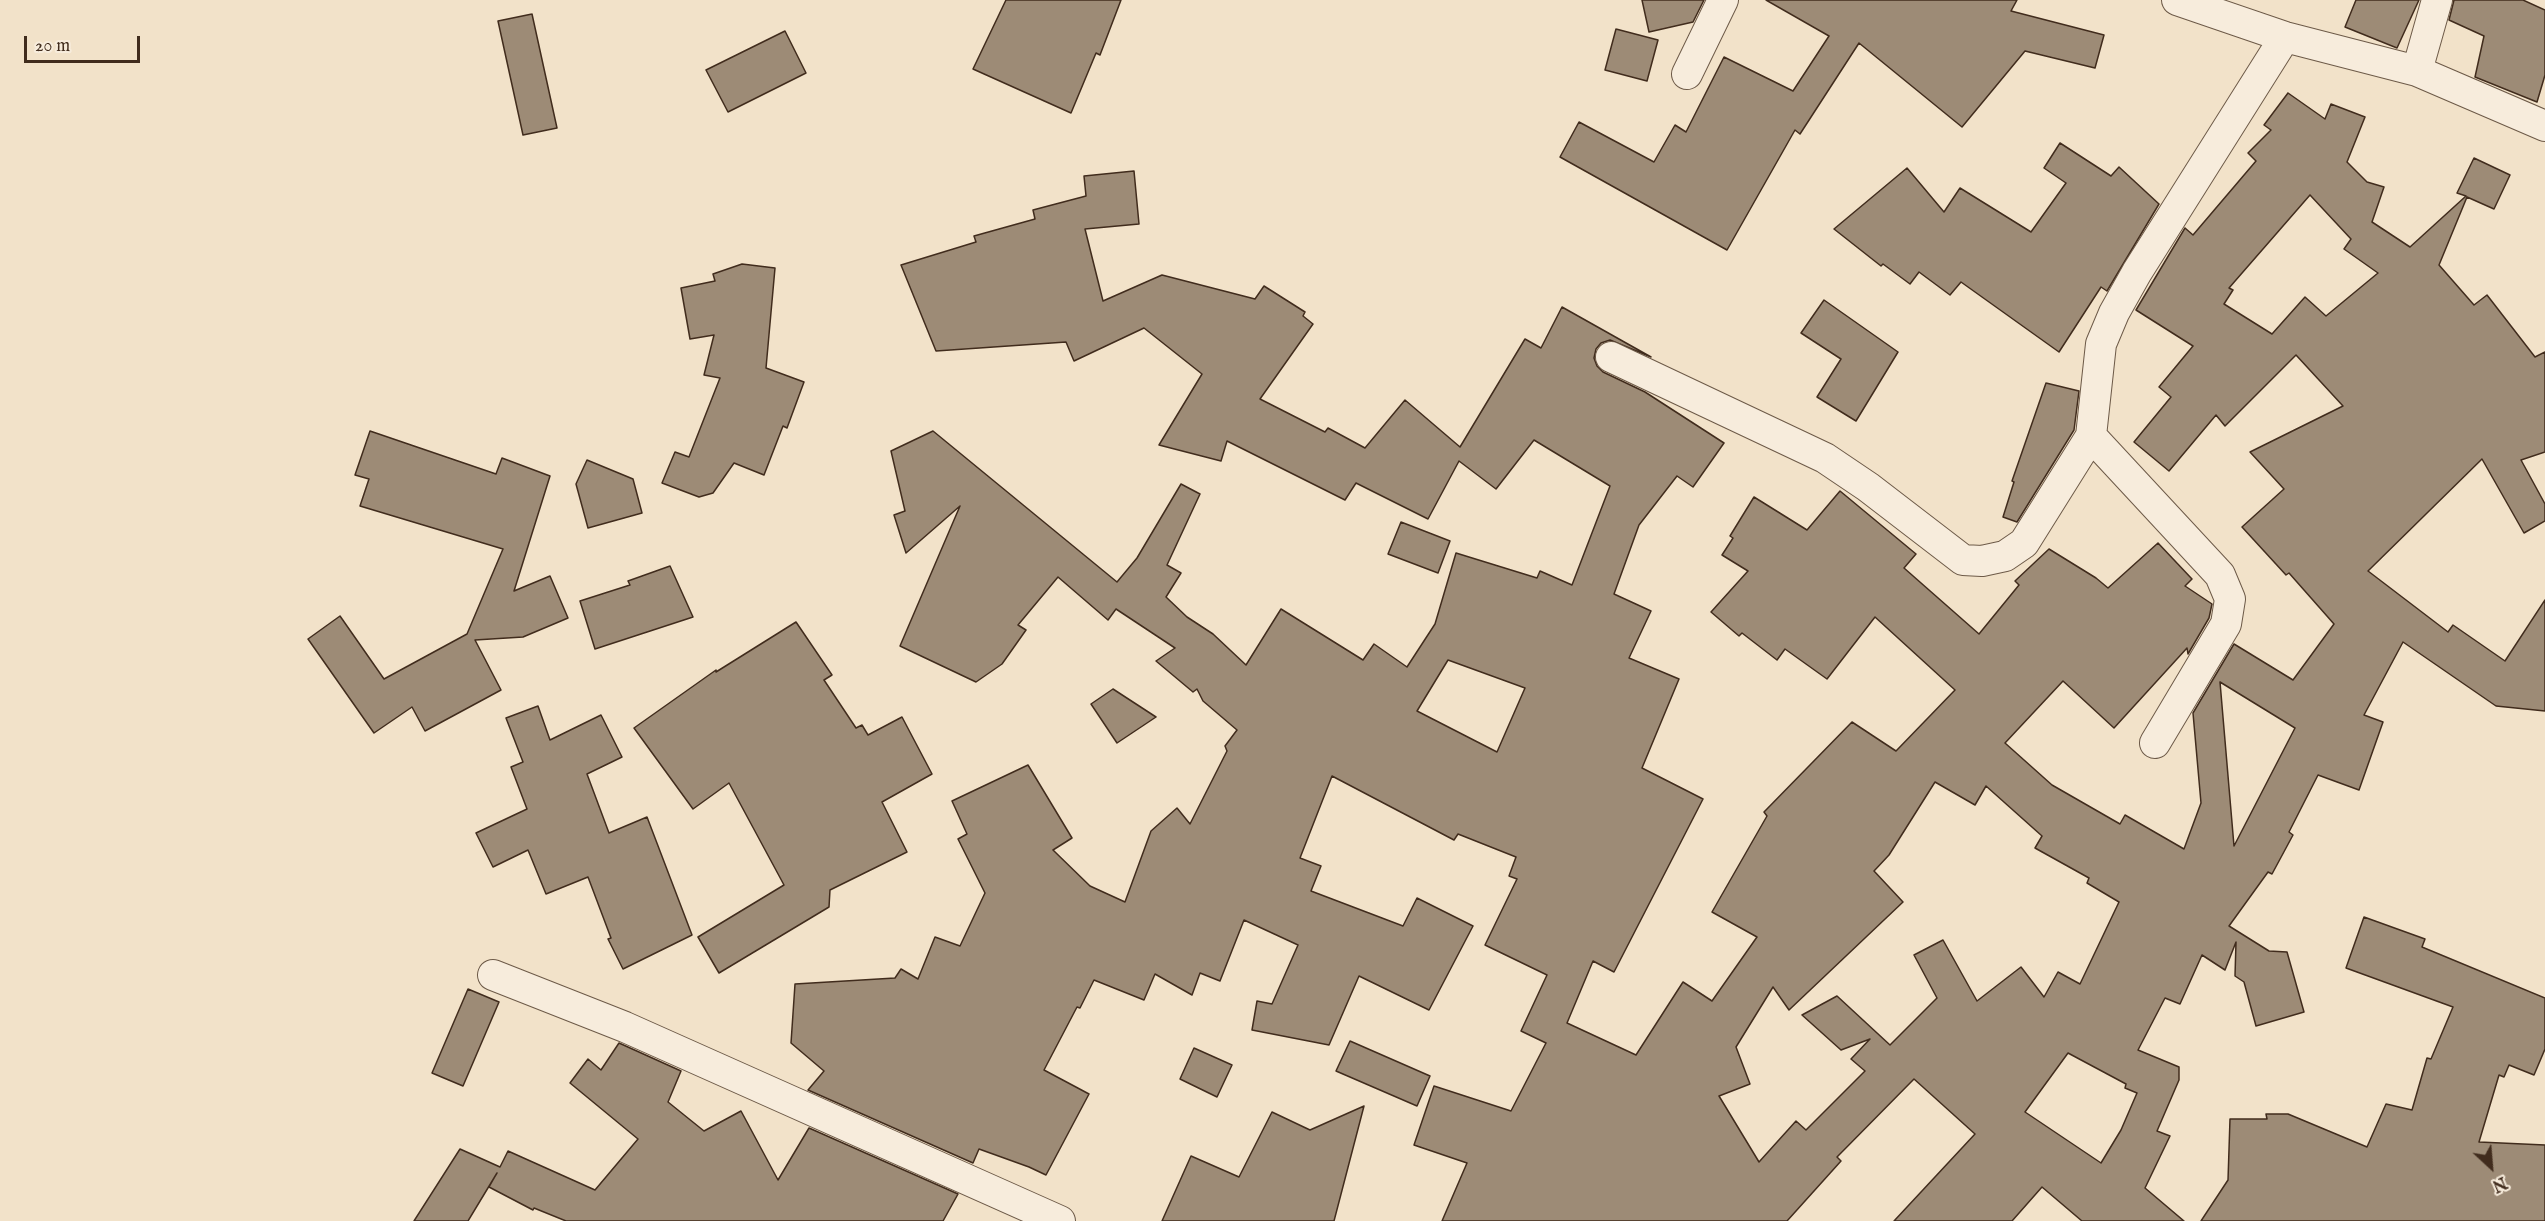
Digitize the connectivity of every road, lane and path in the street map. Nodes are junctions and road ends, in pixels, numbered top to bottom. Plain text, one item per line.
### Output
1 (1723, 0) edge
2 (2177, 0) edge
3 (2437, 0) edge
4 (2285, 37) junction
5 (2417, 71) junction
6 (1687, 74) dead end
7 (2545, 126) edge
8 (1611, 357) dead end
9 (2091, 436) junction
10 (2155, 743) dead end
11 (493, 975) dead end
12 (1060, 1221) edge

1 - 6 street
2 - 4 street
3 - 5 street
4 - 5 street
4 - 9 street
5 - 7 street
8 - 9 street
9 - 10 street
11 - 12 street

